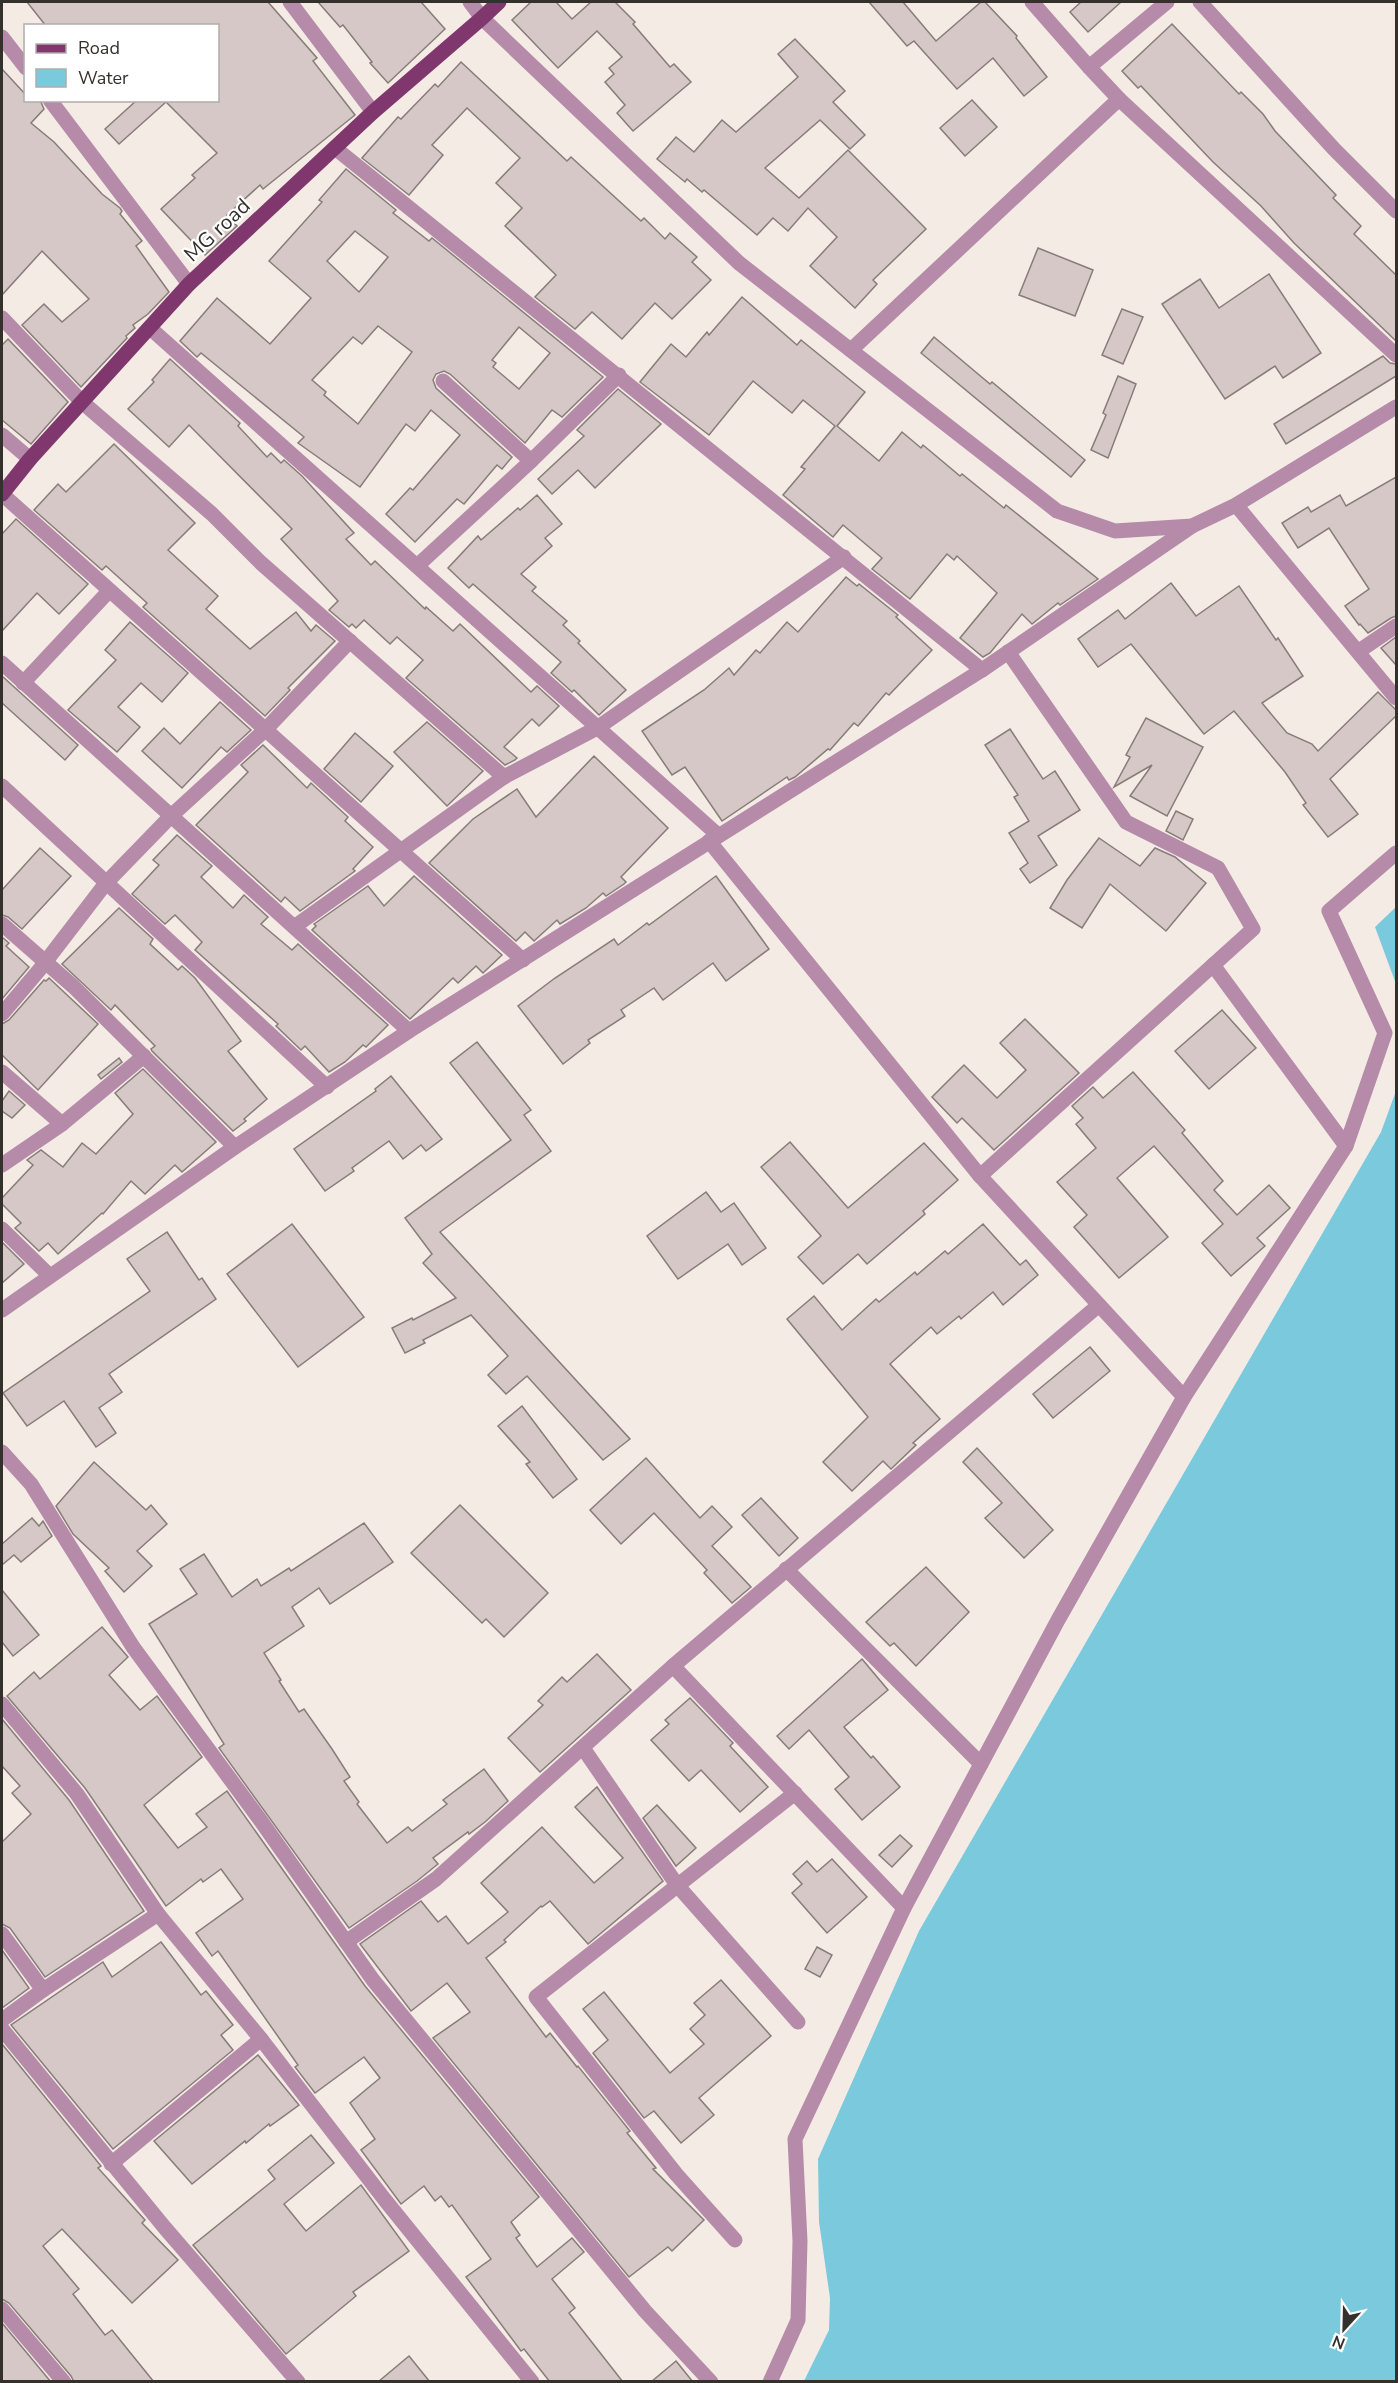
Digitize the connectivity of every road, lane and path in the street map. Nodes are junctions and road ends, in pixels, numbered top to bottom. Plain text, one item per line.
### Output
1 (290, 2) edge
2 (470, 2) edge
3 (499, 2) edge
4 (1032, 2) edge
5 (1167, 2) edge
6 (1200, 2) edge
7 (482, 18) junction
8 (2, 37) edge
9 (24, 65) edge
10 (1089, 67) junction
11 (1119, 99) junction
12 (52, 102) edge
13 (373, 112) junction
14 (335, 147) junction
15 (1396, 211) edge
16 (189, 284) junction
17 (2, 318) edge
18 (150, 328) junction
19 (851, 350) junction
20 (1396, 355) edge
21 (618, 375) junction
22 (443, 381) dead end
23 (82, 402) junction
24 (1396, 407) edge
25 (2, 435) edge
26 (30, 459) junction
27 (531, 461) junction
28 (2, 494) edge
29 (1236, 505) junction
30 (1192, 526) junction
31 (844, 557) junction
32 (417, 566) junction
33 (109, 591) junction
34 (1396, 626) edge
35 (350, 641) junction
36 (1359, 651) junction
37 (1008, 652) junction
38 (2, 663) edge
39 (982, 670) junction
40 (23, 683) junction
41 (1396, 698) edge
42 (597, 728) junction
43 (265, 730) junction
44 (504, 777) junction
45 (2, 786) edge
46 (171, 816) junction
47 (713, 838) junction
48 (401, 851) junction
49 (1396, 853) edge
50 (106, 883) junction
51 (2, 924) edge
52 (294, 927) junction
53 (523, 960) junction
54 (45, 963) junction
55 (1213, 965) junction
56 (2, 1014) edge
57 (410, 1031) junction
58 (144, 1056) junction
59 (2, 1072) edge
60 (327, 1087) junction
61 (62, 1124) junction
62 (1346, 1146) junction
63 (235, 1147) junction
64 (2, 1165) edge
65 (980, 1176) junction
66 (2, 1229) edge
67 (50, 1276) junction
68 (1099, 1305) junction
69 (2, 1310) edge
70 (1184, 1397) junction
71 (2, 1452) edge
72 (786, 1569) junction
73 (673, 1666) junction
74 (2, 1704) edge
75 (583, 1748) junction
76 (981, 1764) junction
77 (795, 1793) junction
78 (677, 1885) junction
79 (904, 1908) junction
80 (158, 1914) junction
81 (2, 1934) edge
82 (346, 1942) junction
83 (43, 1990) junction
84 (2, 2020) edge
85 (798, 2022) dead end
86 (2, 2029) edge
87 (261, 2039) junction
88 (111, 2164) junction
89 (735, 2240) dead end
90 (2, 2309) edge
91 (64, 2382) edge
92 (298, 2382) edge
93 (532, 2382) edge
94 (711, 2382) edge
95 (770, 2382) edge

1 - 13 street
2 - 7 street
3 - 7 main road, MG road
4 - 10 street
5 - 10 street
6 - 15 street
7 - 13 main road, MG road
7 - 19 street
8 - 9 street
10 - 11 street
11 - 19 street
11 - 20 street
12 - 16 street
13 - 14 main road, MG road
14 - 16 main road, MG road
14 - 21 street
16 - 18 main road, MG road
17 - 23 street
18 - 23 main road, MG road
18 - 32 street
19 - 30 street
21 - 27 street
21 - 31 street
22 - 27 street
23 - 26 main road, MG road
23 - 35 street
24 - 29 street
25 - 26 street
26 - 28 main road, MG road
27 - 32 street
28 - 33 street
29 - 30 street
29 - 36 street
30 - 37 street
31 - 39 street
31 - 42 street
32 - 42 street
33 - 40 street
33 - 43 street
34 - 36 street
35 - 43 street
35 - 44 street
36 - 41 street
37 - 39 street
37 - 55 street
38 - 40 street
39 - 47 street
40 - 46 street
42 - 44 street
42 - 47 street
43 - 46 street
43 - 48 street
44 - 48 street
45 - 50 street
46 - 50 street
46 - 52 street
47 - 53 street
47 - 65 street
48 - 52 street
48 - 53 street
49 - 62 street
50 - 54 street
50 - 60 street
51 - 54 street
52 - 57 street
53 - 57 street
54 - 56 street
54 - 58 street
55 - 62 street
55 - 65 street
57 - 60 street
58 - 61 street
58 - 63 street
59 - 61 street
60 - 63 street
61 - 64 street
62 - 70 street
63 - 67 street
65 - 68 street
66 - 67 street
67 - 69 street
68 - 70 street
68 - 72 street
70 - 76 street
71 - 82 street
72 - 73 street
72 - 76 street
73 - 75 street
73 - 77 street
74 - 80 street
75 - 78 street
75 - 82 street
76 - 79 street
77 - 78 street
77 - 79 street
78 - 85 street
78 - 89 street
79 - 95 street
80 - 83 street
80 - 87 street
81 - 83 street
82 - 94 street
83 - 84 street
86 - 88 street
87 - 88 street
87 - 93 street
88 - 92 street
90 - 91 street

